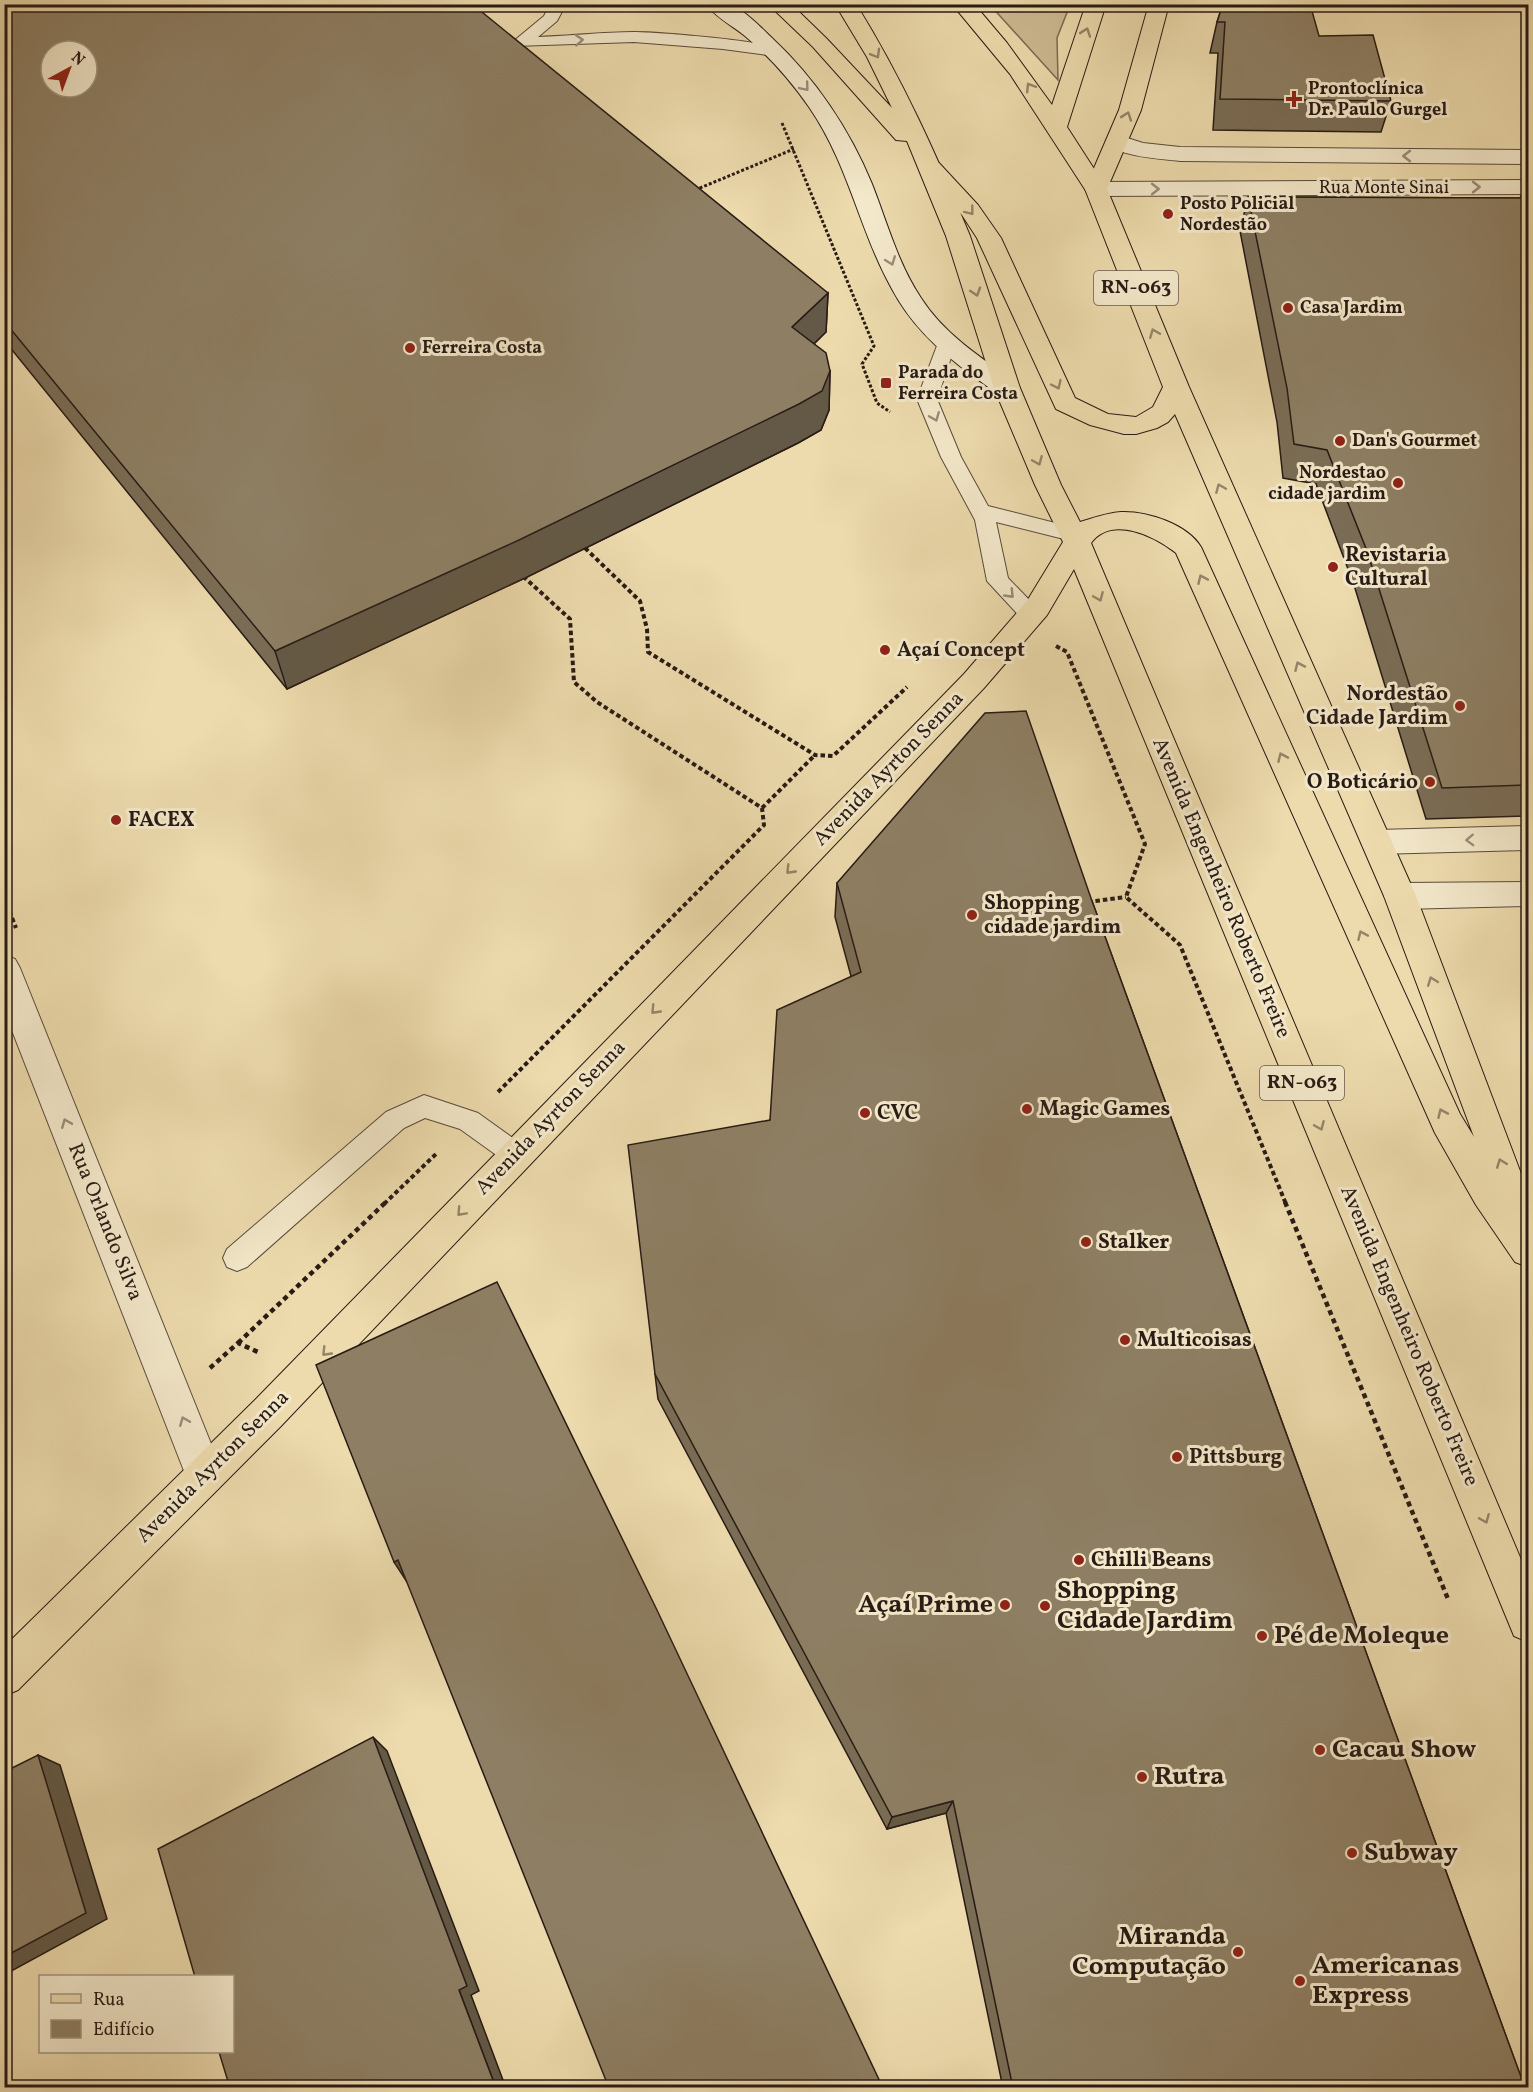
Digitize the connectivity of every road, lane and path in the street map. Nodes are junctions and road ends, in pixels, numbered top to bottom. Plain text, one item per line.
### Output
1 (558, 4) edge
2 (716, 4) edge
3 (778, 4) edge
4 (844, 4) edge
5 (962, 4) edge
6 (1096, 4) edge
7 (1159, 4) edge
8 (774, 51) junction
9 (781, 121) dead end
10 (1056, 128) junction
11 (1118, 142) junction
12 (794, 149) junction
13 (1180, 154) junction
14 (1528, 157) edge
15 (928, 163) junction
16 (1528, 187) edge
17 (1096, 189) junction
18 (1186, 189) junction
19 (689, 192) edge
20 (947, 343) junction
21 (1176, 387) junction
22 (1007, 388) junction
23 (892, 414) dead end
24 (979, 511) junction
25 (1074, 538) junction
26 (585, 548) edge
27 (525, 578) edge
28 (1031, 615) junction
29 (1050, 643) dead end
30 (910, 684) dead end
31 (815, 755) junction
32 (762, 808) junction
33 (1528, 838) edge
34 (1377, 843) junction
35 (1528, 894) edge
36 (1400, 896) junction
37 (1126, 897) junction
38 (1078, 904) edge
39 (4, 968) edge
40 (469, 1121) junction
41 (515, 1154) junction
42 (1528, 1238) edge
43 (1528, 1251) edge
44 (237, 1258) dead end
45 (238, 1343) junction
46 (200, 1367) dead end
47 (306, 1373) junction
48 (205, 1476) junction
49 (1448, 1599) dead end
50 (1528, 1622) edge
51 (4, 1676) edge

1 -> 8 lane
2 - 8 street
3 - 15 main road
4 -> 15 main road
10 -> 5 main road
10 -> 6 main road
11 -> 7 main road
8 -> 20 street
9 - 12 path
10 - 17 main road
11 - 13 street, Rua Monte Sinai
11 - 17 main road
12 - 19 path
12 - 23 path
14 -> 13 street, Rua Monte Sinai
13 - 18 street
15 -> 21 main road
15 -> 22 main road, Avenida Engenheiro Roberto Freire / RN-063
18 -> 16 street, Rua Monte Sinai
17 -> 18 street, Rua Monte Sinai
21 -> 17 main road, RN-063
20 - 22 street
20 -> 24 lane
34 -> 21 main road, RN-063
22 -> 25 main road, Avenida Engenheiro Roberto Freire / RN-063
24 - 25 lane
24 -> 28 lane
25 - 28 main road, Avenida Ayrton Senna
43 -> 25 main road
25 -> 50 main road, Avenida Engenheiro Roberto Freire / RN-063
26 - 31 path
27 - 32 path
28 -> 41 main road, Avenida Ayrton Senna
29 - 37 path
30 - 31 path
31 - 32 path
32 - 40 path
33 -> 34 street
34 - 36 main road, RN-063
35 - 36 street
42 -> 36 main road, RN-063
37 - 38 path
37 - 49 path
48 -> 39 street, Rua Orlando Silva
40 - 41 lane
40 - 44 lane
40 - 45 path
41 -> 47 main road, Avenida Ayrton Senna
45 - 46 path
45 - 47 path
47 - 48 main road, Avenida Ayrton Senna
48 - 51 main road, Avenida Ayrton Senna

